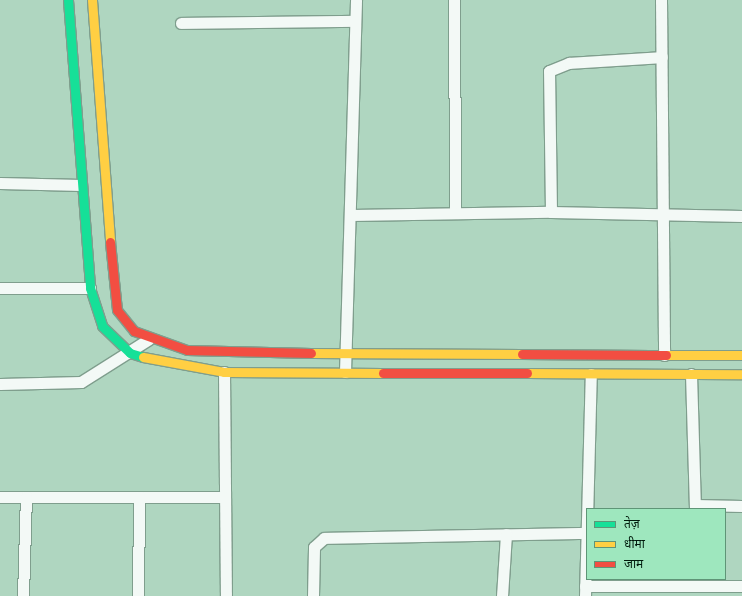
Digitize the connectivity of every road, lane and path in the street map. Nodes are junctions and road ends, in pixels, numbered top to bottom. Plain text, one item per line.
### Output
1 (68, 0) edge
2 (92, 0) edge
3 (356, 0) edge
4 (454, 0) edge
5 (661, 0) edge
6 (355, 21) junction
7 (181, 23) dead end
8 (662, 58) junction
9 (0, 183) edge
10 (81, 185) junction
11 (455, 212) junction
12 (552, 212) junction
13 (663, 214) junction
14 (351, 215) junction
15 (742, 216) edge
16 (0, 288) edge
17 (90, 288) junction
18 (149, 339) junction
19 (130, 353) junction
20 (345, 354) junction
21 (664, 355) junction
22 (742, 355) edge
23 (224, 372) junction
24 (345, 372) junction
25 (591, 374) junction
26 (691, 374) junction
27 (742, 374) edge
28 (0, 384) edge
29 (26, 497) junction
30 (138, 497) junction
31 (225, 497) junction
32 (0, 498) edge
33 (742, 506) edge
34 (695, 507) edge
35 (587, 508) edge
36 (586, 533) edge
37 (506, 534) junction
38 (697, 582) edge
39 (742, 586) edge
40 (585, 591) edge
41 (23, 596) edge
42 (138, 596) edge
43 (226, 596) edge
44 (313, 596) edge
45 (502, 596) edge

1 - 10 street
2 - 18 street
3 - 6 street
4 - 11 street
5 - 8 street
6 - 7 street
6 - 14 street
8 - 12 street
8 - 13 street
9 - 10 street
10 - 17 street
11 - 12 street
11 - 14 street
12 - 13 street
13 - 15 street
13 - 21 street
14 - 20 street
16 - 17 street
17 - 19 street
18 - 19 street
18 - 20 street
19 - 23 street
19 - 28 street
20 - 21 street
20 - 24 street
21 - 22 street
23 - 24 street
23 - 31 street
24 - 25 street
25 - 26 street
25 - 35 street
26 - 27 street
26 - 34 street
29 - 30 street
29 - 32 street
29 - 41 street
30 - 31 street
30 - 42 street
31 - 43 street
33 - 34 street
36 - 37 street
36 - 40 street
37 - 44 street
37 - 45 street
38 - 39 street
38 - 40 street

